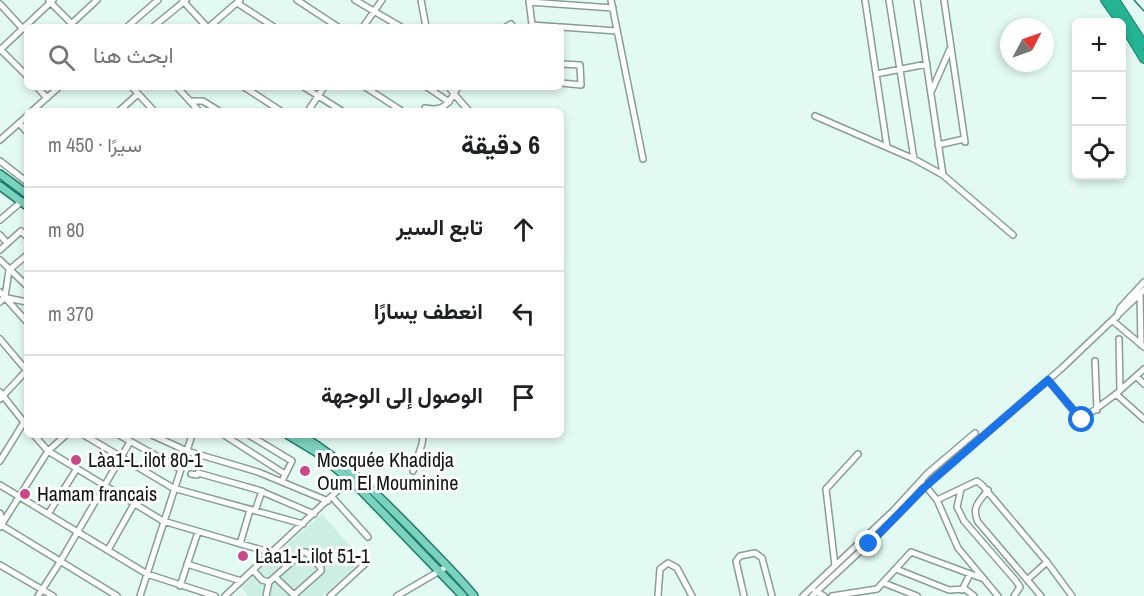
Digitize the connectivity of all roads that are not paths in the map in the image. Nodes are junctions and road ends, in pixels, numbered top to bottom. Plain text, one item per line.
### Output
1 (97, 0) edge
2 (158, 0) edge
3 (297, 0) edge
4 (355, 0) edge
5 (382, 0) edge
6 (421, 0) edge
7 (611, 0) edge
8 (865, 0) edge
9 (889, 0) edge
10 (917, 0) edge
11 (944, 0) edge
12 (1106, 0) edge
13 (1115, 0) edge
14 (51, 1) edge
15 (184, 1) edge
16 (239, 1) edge
17 (529, 1) edge
18 (0, 4) edge
19 (613, 8) junction
20 (374, 12) junction
21 (1118, 18) edge
22 (28, 24) edge
23 (68, 24) edge
24 (70, 24) edge
25 (130, 24) edge
26 (157, 24) edge
27 (205, 24) edge
28 (212, 24) edge
29 (270, 24) edge
30 (333, 24) edge
31 (365, 24) edge
32 (396, 24) edge
33 (425, 24) edge
34 (532, 24) edge
35 (564, 27) edge
36 (23, 29) joint
37 (617, 31) junction
38 (1126, 31) edge
39 (1144, 45) edge
40 (951, 48) junction
41 (1, 50) edge
42 (1144, 59) edge
43 (564, 63) edge
44 (927, 64) junction
45 (24, 70) edge
46 (900, 70) junction
47 (876, 74) junction
48 (564, 83) edge
49 (40, 90) edge
50 (56, 90) edge
51 (135, 90) edge
52 (180, 90) edge
53 (249, 90) edge
54 (309, 90) edge
55 (322, 90) edge
56 (370, 90) edge
57 (431, 90) edge
58 (451, 90) edge
59 (456, 90) edge
60 (931, 92) junction
61 (138, 93) junction
62 (454, 94) junction
63 (318, 96) junction
64 (47, 98) junction
65 (190, 102) junction
66 (449, 102) junction
67 (35, 108) edge
68 (122, 108) edge
69 (151, 108) edge
70 (196, 108) edge
71 (214, 108) edge
72 (276, 108) edge
73 (310, 108) edge
74 (337, 108) edge
75 (397, 108) edge
76 (442, 108) edge
77 (466, 108) edge
78 (815, 116) dead end
79 (24, 119) edge
80 (19, 123) junction
81 (24, 129) edge
82 (0, 140) edge
83 (938, 145) junction
84 (887, 147) junction
85 (643, 159) dead end
86 (914, 159) junction
87 (0, 161) edge
88 (0, 174) edge
89 (943, 175) junction
90 (24, 180) edge
91 (0, 186) edge
92 (24, 192) edge
93 (24, 203) edge
94 (0, 220) edge
95 (24, 234) edge
96 (0, 235) edge
97 (1013, 235) dead end
98 (7, 243) junction
99 (0, 250) edge
100 (24, 258) edge
101 (0, 261) edge
102 (9, 270) junction
103 (24, 283) edge
104 (1142, 288) edge
105 (0, 292) edge
106 (5, 297) junction
107 (24, 301) edge
108 (0, 302) edge
109 (24, 319) edge
110 (1115, 319) junction
111 (0, 339) edge
112 (1119, 339) dead end
113 (1142, 346) edge
114 (1095, 361) dead end
115 (24, 367) edge
116 (1144, 369) edge
117 (24, 374) edge
118 (1136, 376) junction
119 (1048, 380) junction
120 (1144, 384) edge
121 (1118, 392) junction
122 (1, 395) edge
123 (1097, 410) junction
124 (1144, 419) edge
125 (24, 423) edge
126 (24, 425) edge
127 (975, 433) dead end
128 (37, 438) edge
129 (63, 438) edge
130 (89, 438) edge
131 (124, 438) edge
132 (159, 438) edge
133 (191, 438) edge
134 (229, 438) edge
135 (254, 438) edge
136 (293, 438) edge
137 (306, 438) edge
138 (423, 438) edge
139 (130, 442) junction
140 (48, 451) junction
141 (187, 451) junction
142 (858, 454) dead end
143 (120, 457) junction
144 (0, 461) edge
145 (180, 469) junction
146 (76, 470) junction
147 (413, 471) dead end
148 (191, 474) dead end
149 (285, 474) junction
150 (353, 477) junction
151 (921, 480) junction
152 (282, 481) junction
153 (0, 485) edge
154 (926, 486) junction
155 (105, 487) junction
156 (173, 488) junction
157 (961, 489) junction
158 (988, 490) junction
159 (262, 491) junction
160 (19, 496) junction
161 (330, 499) junction
162 (937, 500) junction
163 (134, 504) junction
164 (252, 511) junction
165 (0, 513) edge
166 (48, 514) junction
167 (314, 514) junction
168 (163, 520) junction
169 (303, 524) junction
170 (1, 525) edge
171 (78, 531) junction
172 (198, 532) junction
173 (369, 537) dead end
174 (866, 542) junction
175 (240, 544) junction
176 (108, 550) junction
177 (272, 553) junction
178 (60, 562) junction
179 (1047, 562) junction
180 (187, 564) junction
181 (365, 564) dead end
182 (0, 565) edge
183 (448, 566) junction
184 (835, 566) junction
185 (896, 569) junction
186 (253, 570) junction
187 (441, 572) junction
188 (147, 574) junction
189 (970, 574) junction
190 (275, 577) junction
191 (984, 579) junction
192 (1028, 579) junction
193 (241, 581) junction
194 (269, 582) junction
195 (884, 583) junction
196 (180, 585) junction
197 (811, 588) junction
198 (42, 590) junction
199 (962, 590) junction
200 (814, 594) edge
201 (659, 595) edge
202 (38, 596) edge
203 (53, 596) edge
204 (117, 596) edge
205 (140, 596) edge
206 (215, 596) edge
207 (225, 596) edge
208 (266, 596) edge
209 (330, 596) edge
210 (398, 596) edge
211 (463, 596) edge
212 (474, 596) edge
213 (692, 596) edge
214 (744, 596) edge
215 (772, 596) edge
216 (802, 596) edge
217 (824, 596) edge
218 (832, 596) edge
219 (917, 596) edge
220 (974, 596) edge
221 (997, 596) edge
222 (1014, 596) edge
223 (1041, 596) edge
224 (1072, 596) edge

1 - 24 street
2 - 25 street
3 - 30 street
4 - 20 street
5 - 20 street
6 - 33 street
7 - 19 street
8 - 47 street
9 - 46 street
10 - 44 street
11 - 40 street
12 - 21 highway
13 - 39 highway
14 - 22 street
14 - 23 street
15 - 26 street
15 - 27 street
16 - 28 street
16 - 29 street
17 - 19 street
17 - 34 street
18 - 36 street
19 - 37 street
20 - 31 street
20 - 32 street
35 - 37 street
36 - 41 street
37 - 85 street
38 - 42 highway
40 - 60 street
40 - 83 street
41 - 45 street
43 - 48 street
44 - 46 street
44 - 60 street
46 - 47 street
46 - 86 street
47 - 84 street
49 - 64 street
50 - 64 street
51 - 61 street
52 - 65 street
53 - 72 street
54 - 63 street
55 - 63 street
56 - 75 street
57 - 66 street
58 - 62 street
59 - 62 street
60 - 83 street
61 - 68 street
61 - 69 street
62 - 66 street
62 - 77 street
63 - 73 street
63 - 74 street
64 - 67 street
65 - 70 street
65 - 71 street
66 - 76 street
78 - 84 street
79 - 80 street
80 - 81 street
80 - 82 street
83 - 89 street
84 - 86 street
86 - 89 street
87 - 90 street
88 - 92 main road
89 - 97 street
91 - 93 main road
93 - 94 street
95 - 98 street
96 - 98 street
98 - 99 street
100 - 102 street
101 - 102 street
102 - 103 street
102 - 106 street
104 - 110 street
104 - 113 street
105 - 106 street
106 - 107 street
106 - 108 street
106 - 109 street
110 - 113 street
110 - 119 street
111 - 115 street
112 - 121 street
114 - 123 street
116 - 118 street
117 - 122 street
118 - 120 street
118 - 121 street
119 - 123 street
119 - 154 street
121 - 123 street
121 - 124 street
122 - 125 street
126 - 144 street
127 - 151 street
128 - 140 street
129 - 140 street
130 - 143 street
131 - 139 street
132 - 141 street
133 - 141 street
134 - 149 street
135 - 149 street
136 - 150 main road
137 - 150 main road
138 - 147 street
139 - 143 street
139 - 145 street
140 - 146 street
140 - 160 street
141 - 145 street
141 - 152 street
142 - 184 street
143 - 155 street
143 - 156 street
145 - 156 street
146 - 155 street
146 - 166 street
148 - 159 street
149 - 152 street
150 - 161 street
150 - 183 main road
150 - 187 main road
151 - 154 street
151 - 174 street
152 - 161 street
153 - 160 street
154 - 162 street
154 - 174 street
155 - 163 street
155 - 171 street
156 - 164 street
156 - 168 street
157 - 158 street
157 - 162 street
157 - 222 street
158 - 179 street
158 - 192 street
159 - 164 street
159 - 167 street
160 - 166 street
160 - 170 street
161 - 167 street
161 - 173 street
162 - 191 street
163 - 168 street
163 - 176 street
164 - 169 street
164 - 175 street
165 - 170 street
166 - 171 street
167 - 169 street
168 - 172 street
168 - 188 street
169 - 177 street
170 - 178 street
171 - 176 street
171 - 178 street
172 - 175 street
172 - 180 street
174 - 184 street
174 - 200 street
175 - 177 street
176 - 188 street
177 - 186 street
178 - 198 street
178 - 204 street
179 - 192 street
179 - 224 street
180 - 193 street
180 - 196 street
181 - 209 street
182 - 198 street
183 - 187 street
183 - 212 main road
184 - 197 street
185 - 189 street
185 - 195 street
185 - 199 street
186 - 193 street
186 - 194 street
187 - 210 street
187 - 211 main road
188 - 196 street
188 - 205 street
189 - 191 street
189 - 199 street
190 - 190 street
190 - 194 street
191 - 221 street
192 - 223 street
193 - 207 street
194 - 208 street
195 - 218 street
195 - 219 street
196 - 206 street
197 - 200 street
197 - 216 street
198 - 202 street
198 - 203 street
199 - 220 street
200 - 217 street
201 - 213 street
214 - 215 street

